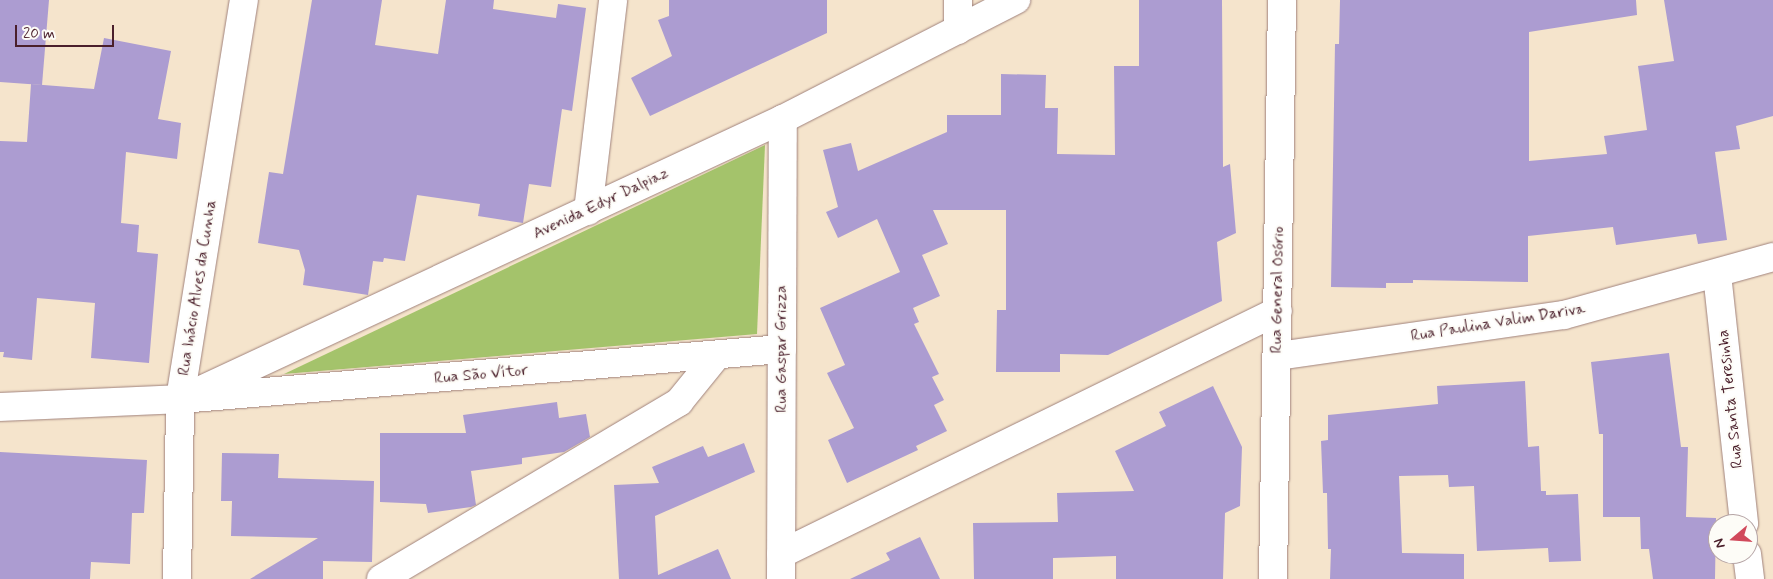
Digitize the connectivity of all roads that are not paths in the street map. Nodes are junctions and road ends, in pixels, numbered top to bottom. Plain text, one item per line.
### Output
1 (244, 0) edge
2 (613, 0) edge
3 (958, 0) edge
4 (1016, 0) edge
5 (1282, 0) edge
6 (958, 30) junction
7 (783, 119) junction
8 (588, 211) junction
9 (1773, 257) edge
10 (1718, 274) junction
11 (1278, 311) junction
12 (782, 349) junction
13 (717, 355) junction
14 (1278, 356) junction
15 (180, 399) junction
16 (0, 407) edge
17 (1743, 514) edge
18 (1748, 564) edge
19 (781, 566) edge
20 (177, 579) edge
21 (381, 579) edge
22 (1273, 579) edge
23 (1750, 579) edge

1 - 15 street, Rua Inácio Alves da Cunha
2 - 8 street
3 - 6 street
4 - 6 street, Avenida Edyr Dalpiaz
5 - 11 street, Rua General Osório
6 - 7 street, Avenida Edyr Dalpiaz
7 - 8 street, Avenida Edyr Dalpiaz
7 - 12 street, Rua Gaspar Grizza
8 - 15 street, Avenida Edyr Dalpiaz
9 - 10 street, Rua Paulina Valim Dariva
10 - 14 street, Rua Paulina Valim Dariva
10 - 17 street, Rua Santa Teresinha
11 - 14 street, Rua General Osório
11 - 19 street
12 - 13 street, Rua São Vítor
12 - 19 street, Rua Gaspar Grizza
13 - 15 street, Rua São Vítor
13 - 21 street
14 - 22 street, Rua General Osório
15 - 16 street, Rua São Vítor
15 - 20 street, Rua Inácio Alves da Cunha
18 - 23 street

